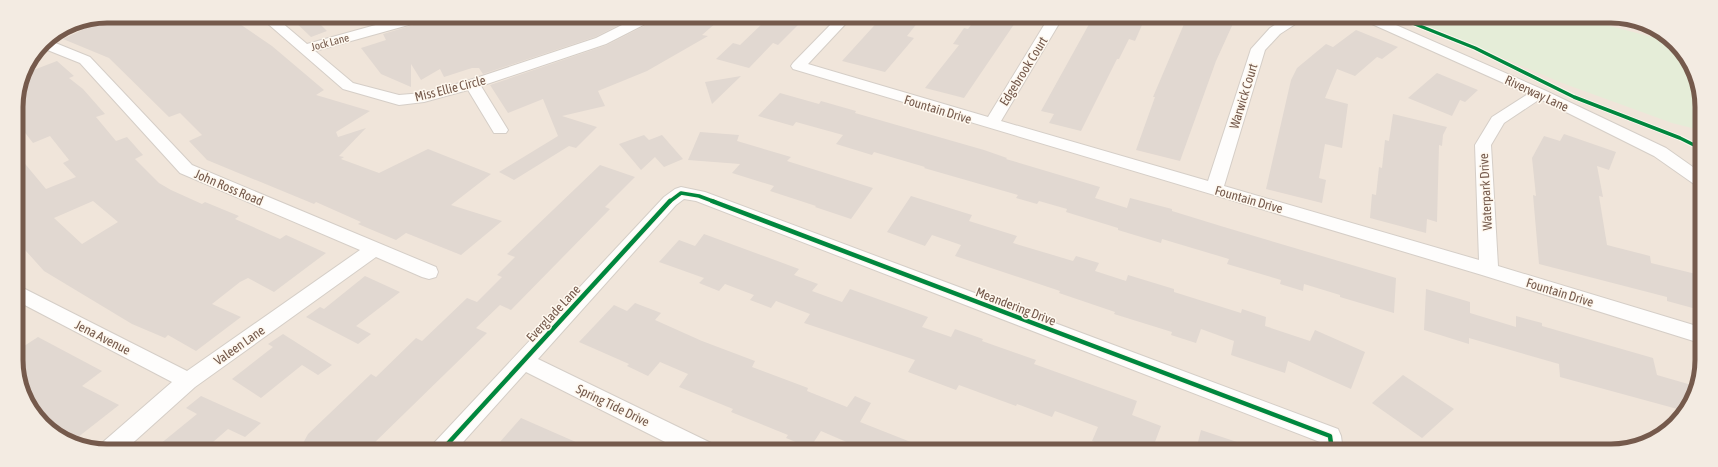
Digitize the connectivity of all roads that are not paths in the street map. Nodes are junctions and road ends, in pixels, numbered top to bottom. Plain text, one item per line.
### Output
1 (274, 23) edge
2 (400, 23) edge
3 (636, 23) edge
4 (839, 23) edge
5 (1052, 23) edge
6 (1288, 23) edge
7 (1379, 23) edge
8 (51, 45) edge
9 (305, 49) junction
10 (472, 84) junction
11 (1539, 93) junction
12 (990, 124) junction
13 (500, 130) dead end
14 (1695, 176) edge
15 (1214, 189) junction
16 (681, 193) joint
17 (374, 249) junction
18 (1489, 270) junction
19 (429, 272) dead end
20 (23, 295) edge
21 (1695, 333) edge
22 (522, 361) junction
23 (188, 381) junction
24 (117, 444) edge
25 (447, 444) edge
26 (691, 444) edge
27 (1331, 444) edge

1 - 9 street, Miss Ellie Circle
2 - 9 street, Jock Lane
3 - 10 street, Miss Ellie Circle
4 - 12 street, Fountain Drive
5 - 12 street, Edgebrook Court
6 - 15 street, Warwick Court
7 - 11 street, Riverway Lane
8 - 17 street, John Ross Road
9 - 10 street, Miss Ellie Circle
10 - 13 street
11 - 14 street, Riverway Lane
11 - 18 street, Waterpark Drive
12 - 15 street, Fountain Drive
15 - 18 street, Fountain Drive
16 - 22 street, Everglade Lane
16 - 27 street, Meandering Drive
17 - 19 street, John Ross Road
17 - 23 street, Valeen Lane
18 - 21 street, Fountain Drive
20 - 23 street, Jena Avenue
22 - 25 street, Everglade Lane
22 - 26 street, Spring Tide Drive
23 - 24 street, Valeen Lane

